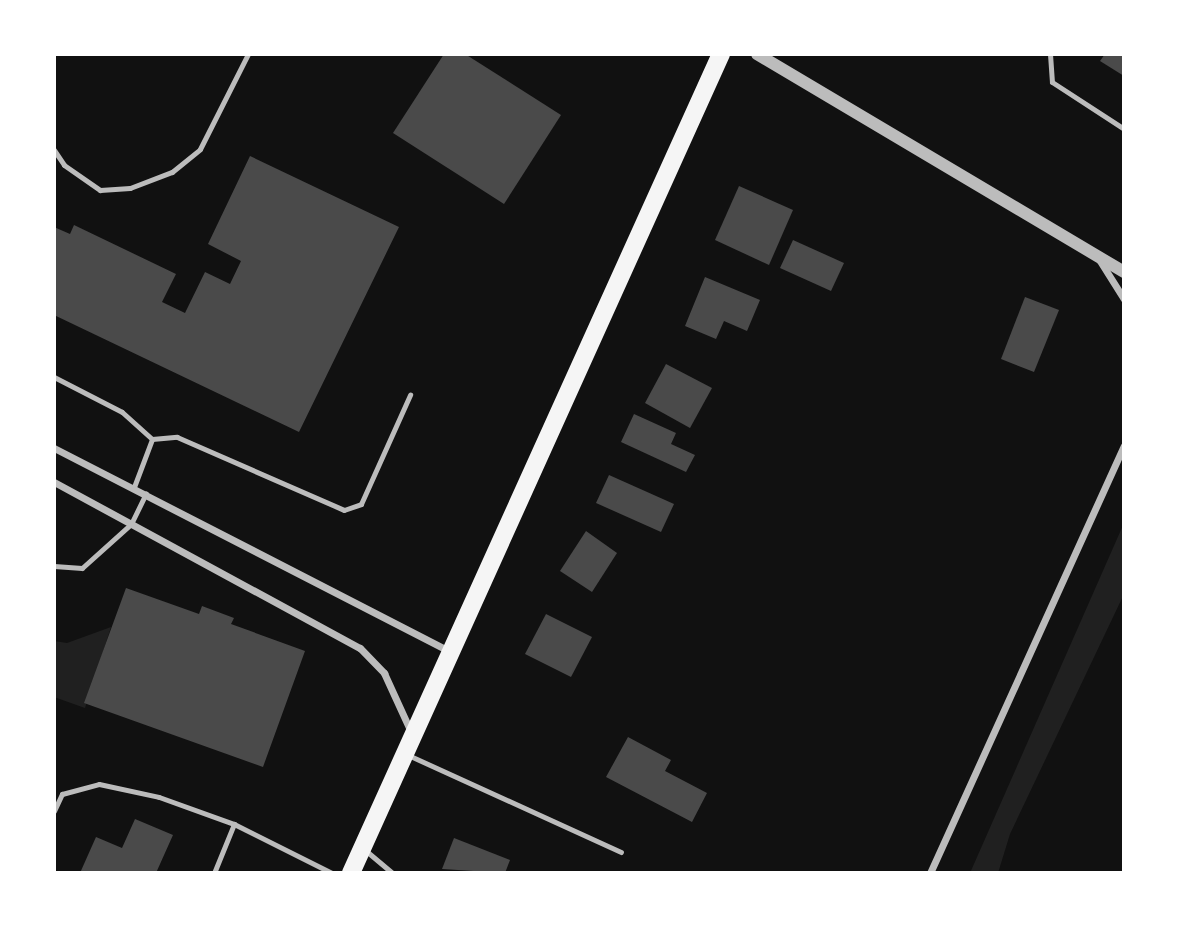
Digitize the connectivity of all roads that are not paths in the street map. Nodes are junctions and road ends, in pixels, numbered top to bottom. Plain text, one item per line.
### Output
1 (248, 54) edge
2 (721, 54) edge
3 (757, 54) edge
4 (1050, 54) edge
5 (1124, 129) edge
6 (54, 150) edge
7 (1096, 254) junction
8 (1124, 272) edge
9 (1124, 299) edge
10 (54, 377) edge
11 (410, 395) dead end
12 (152, 439) junction
13 (1124, 446) edge
14 (54, 448) edge
15 (1122, 459) edge
16 (54, 482) edge
17 (134, 487) junction
18 (146, 493) junction
19 (131, 524) junction
20 (54, 566) edge
21 (452, 653) junction
22 (413, 737) junction
23 (405, 754) junction
24 (54, 811) edge
25 (234, 824) junction
26 (362, 848) junction
27 (621, 852) dead end
28 (214, 873) edge
29 (332, 873) edge
30 (351, 873) edge
31 (392, 873) edge
32 (930, 873) edge

1 - 6 lane
2 - 21 main road
3 - 7 street
4 - 5 lane
7 - 8 street
7 - 9 street
10 - 12 lane
11 - 12 lane
12 - 17 lane
13 - 15 street
14 - 17 street
15 - 32 street
16 - 19 street
17 - 18 street
18 - 19 lane
18 - 21 street
19 - 20 lane
19 - 22 street
21 - 22 main road
22 - 23 main road
23 - 26 main road
23 - 27 lane
24 - 25 lane
25 - 28 lane
25 - 29 lane
26 - 30 main road
26 - 31 lane

